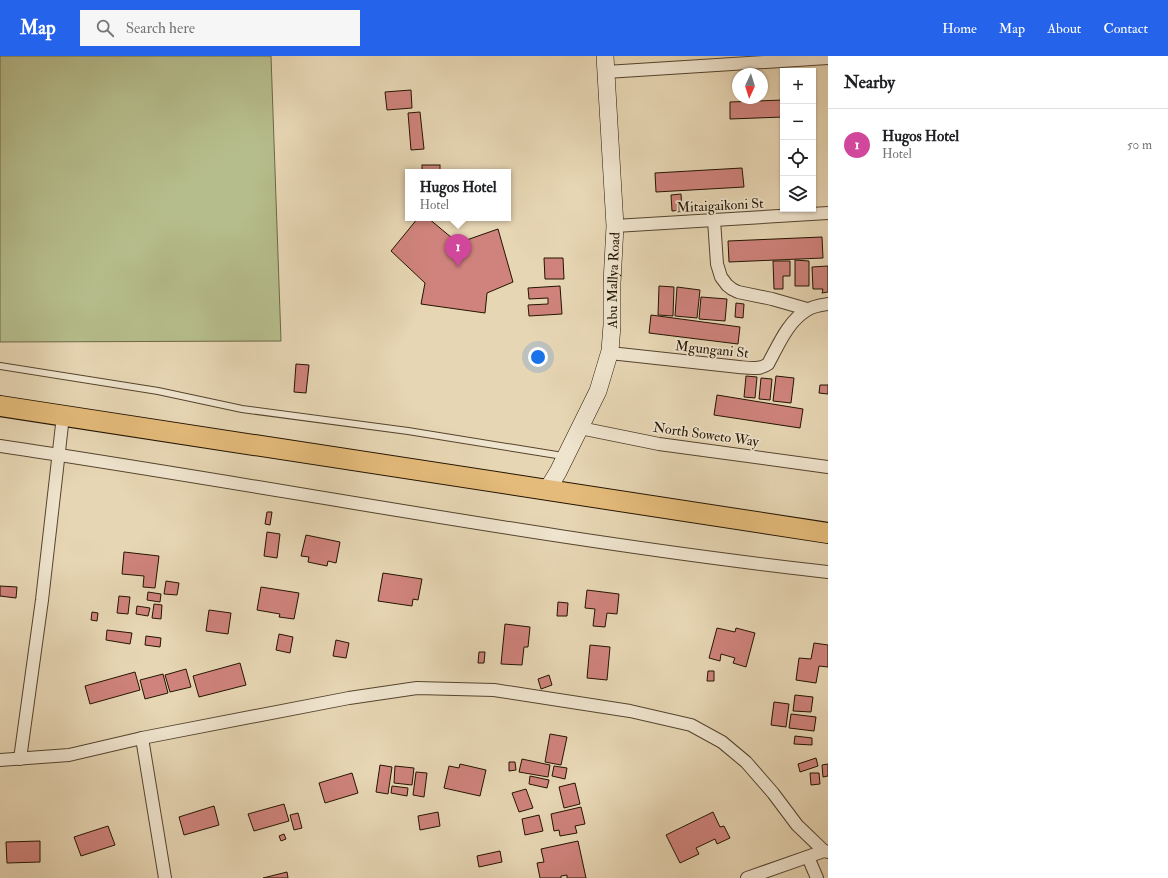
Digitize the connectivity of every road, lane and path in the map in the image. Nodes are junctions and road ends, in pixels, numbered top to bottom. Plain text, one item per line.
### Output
1 (828, 58) edge
2 (756, 59) edge
3 (605, 64) edge
4 (828, 213) edge
5 (714, 220) junction
6 (615, 226) junction
7 (828, 304) edge
8 (807, 309) junction
9 (610, 354) junction
10 (0, 366) edge
11 (0, 406) edge
12 (63, 416) junction
13 (580, 428) junction
14 (0, 446) edge
15 (58, 455) junction
16 (565, 457) junction
17 (828, 466) edge
18 (547, 490) junction
19 (828, 533) edge
20 (828, 572) edge
21 (142, 738) junction
22 (20, 759) junction
23 (0, 760) edge
24 (826, 852) edge
25 (808, 857) junction
26 (165, 878) edge
27 (747, 878) edge
28 (817, 878) edge

1 - 2 street
2 - 3 street
3 - 6 main road, Abu Mallya Road
4 - 5 street, Mitaigaikoni St
5 - 6 street, Mitaigaikoni St
5 - 8 street
6 - 9 main road, Abu Mallya Road
7 - 8 street
8 - 9 street, Mgungani St
9 - 13 main road, Abu Mallya Road
10 - 16 lane
11 - 12 highway
12 - 15 street
12 - 18 highway
13 - 16 main road, Abu Mallya Road
13 - 17 street, North Soweto Way
14 - 15 street
15 - 20 street
15 - 22 street
16 - 18 main road, Abu Mallya Road
18 - 19 highway
21 - 22 street
21 - 24 street
21 - 26 street
22 - 23 street
24 - 25 street
25 - 27 street
25 - 28 street

